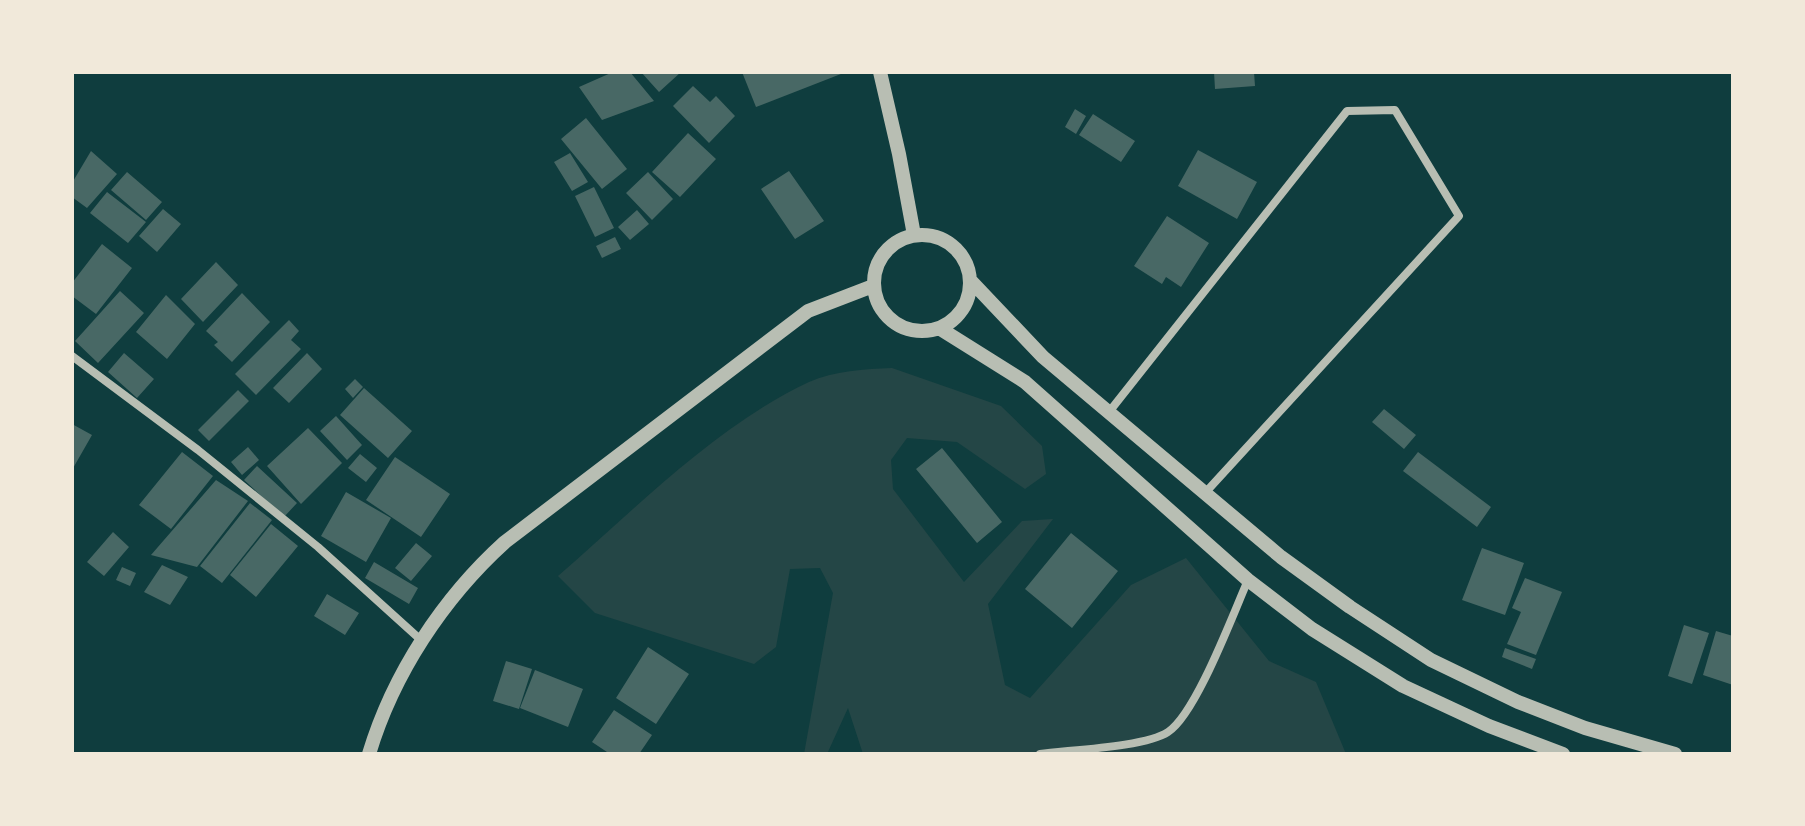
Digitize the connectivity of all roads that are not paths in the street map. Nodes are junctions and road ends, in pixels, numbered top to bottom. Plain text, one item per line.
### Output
1 (880, 72) edge
2 (914, 235) junction
3 (971, 281) junction
4 (873, 286) junction
5 (939, 328) junction
6 (72, 356) edge
7 (1109, 412) junction
8 (1205, 493) junction
9 (1248, 580) junction
10 (422, 641) junction
11 (369, 754) edge
12 (1040, 754) edge
13 (1563, 754) edge
14 (1675, 754) edge

1 - 2 street
2 - 3 street
2 - 4 street
3 - 5 street
3 - 7 street
4 - 5 street
4 - 10 street
5 - 9 street
6 - 10 street
7 - 8 street
7 - 8 street
8 - 14 street
9 - 12 street
9 - 13 street
10 - 11 street

